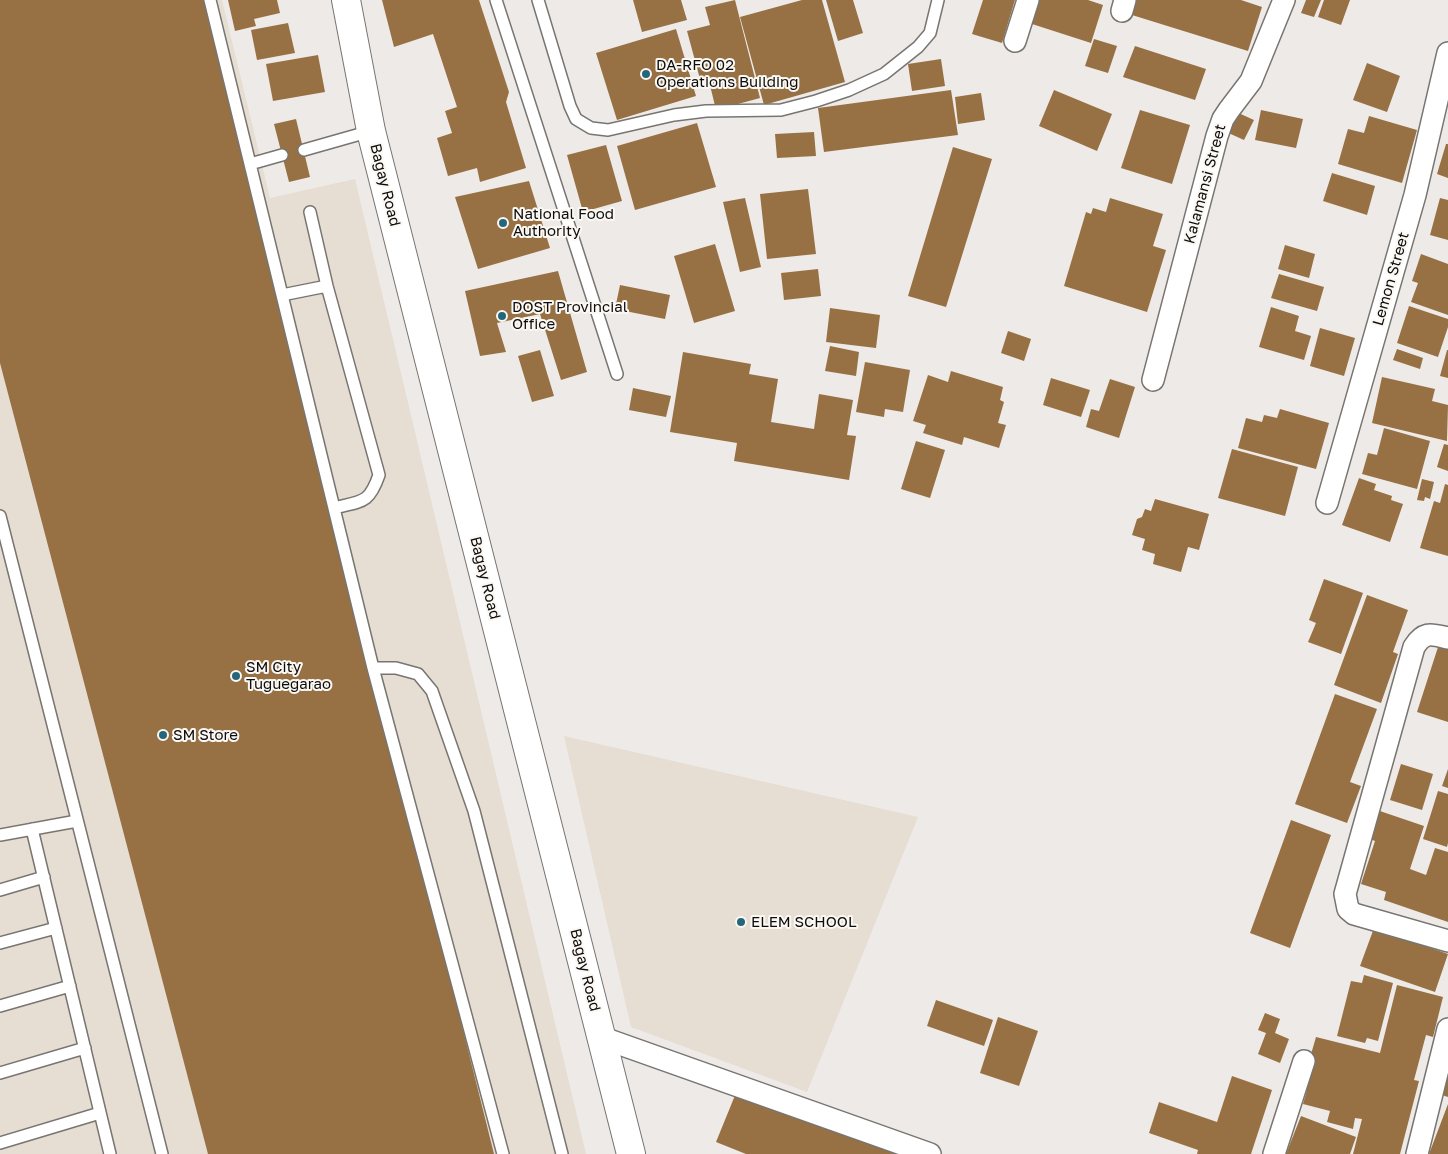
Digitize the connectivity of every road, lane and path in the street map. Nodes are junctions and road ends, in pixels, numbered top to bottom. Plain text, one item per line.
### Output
1 (210, 0) edge
2 (346, 0) edge
3 (496, 0) edge
4 (538, 0) edge
5 (938, 0) edge
6 (1028, 0) edge
7 (1284, 0) edge
8 (1015, 41) dead end
9 (1448, 53) edge
10 (372, 131) junction
11 (304, 150) dead end
12 (282, 155) dead end
13 (250, 164) junction
14 (310, 212) dead end
15 (327, 286) junction
16 (282, 295) junction
17 (617, 374) dead end
18 (1153, 380) dead end
19 (1327, 503) dead end
20 (334, 508) junction
21 (0, 516) edge
22 (1448, 638) edge
23 (374, 668) junction
24 (77, 821) junction
25 (32, 829) junction
26 (0, 835) edge
27 (44, 877) junction
28 (0, 890) edge
29 (56, 928) junction
30 (1448, 941) edge
31 (0, 943) edge
32 (70, 986) junction
33 (0, 1006) edge
34 (1448, 1029) edge
35 (602, 1038) junction
36 (85, 1048) junction
37 (1304, 1060) dead end
38 (0, 1073) edge
39 (100, 1113) junction
40 (0, 1143) edge
41 (110, 1154) edge
42 (162, 1154) edge
43 (502, 1154) edge
44 (562, 1154) edge
45 (631, 1154) edge
46 (930, 1154) edge
47 (1274, 1154) edge
48 (1418, 1154) edge

1 - 13 lane
2 - 10 street, Bagay Road
3 - 17 lane
4 - 5 lane
6 - 8 street
7 - 18 street, Kalamansi Street
9 - 19 street, Lemon Street
10 - 11 lane
10 - 35 street, Bagay Road
12 - 13 lane
13 - 16 lane
14 - 15 lane
15 - 16 lane
15 - 20 lane
16 - 20 lane
20 - 23 lane
21 - 24 lane
22 - 30 street
23 - 43 lane
23 - 44 lane
24 - 25 lane
24 - 42 lane
25 - 26 lane
25 - 27 lane
27 - 28 lane
27 - 29 lane
29 - 31 lane
29 - 32 lane
32 - 33 lane
32 - 36 lane
34 - 48 street
35 - 45 street, Bagay Road
35 - 46 street
36 - 38 lane
36 - 39 lane
37 - 47 street
39 - 40 lane
39 - 41 lane

